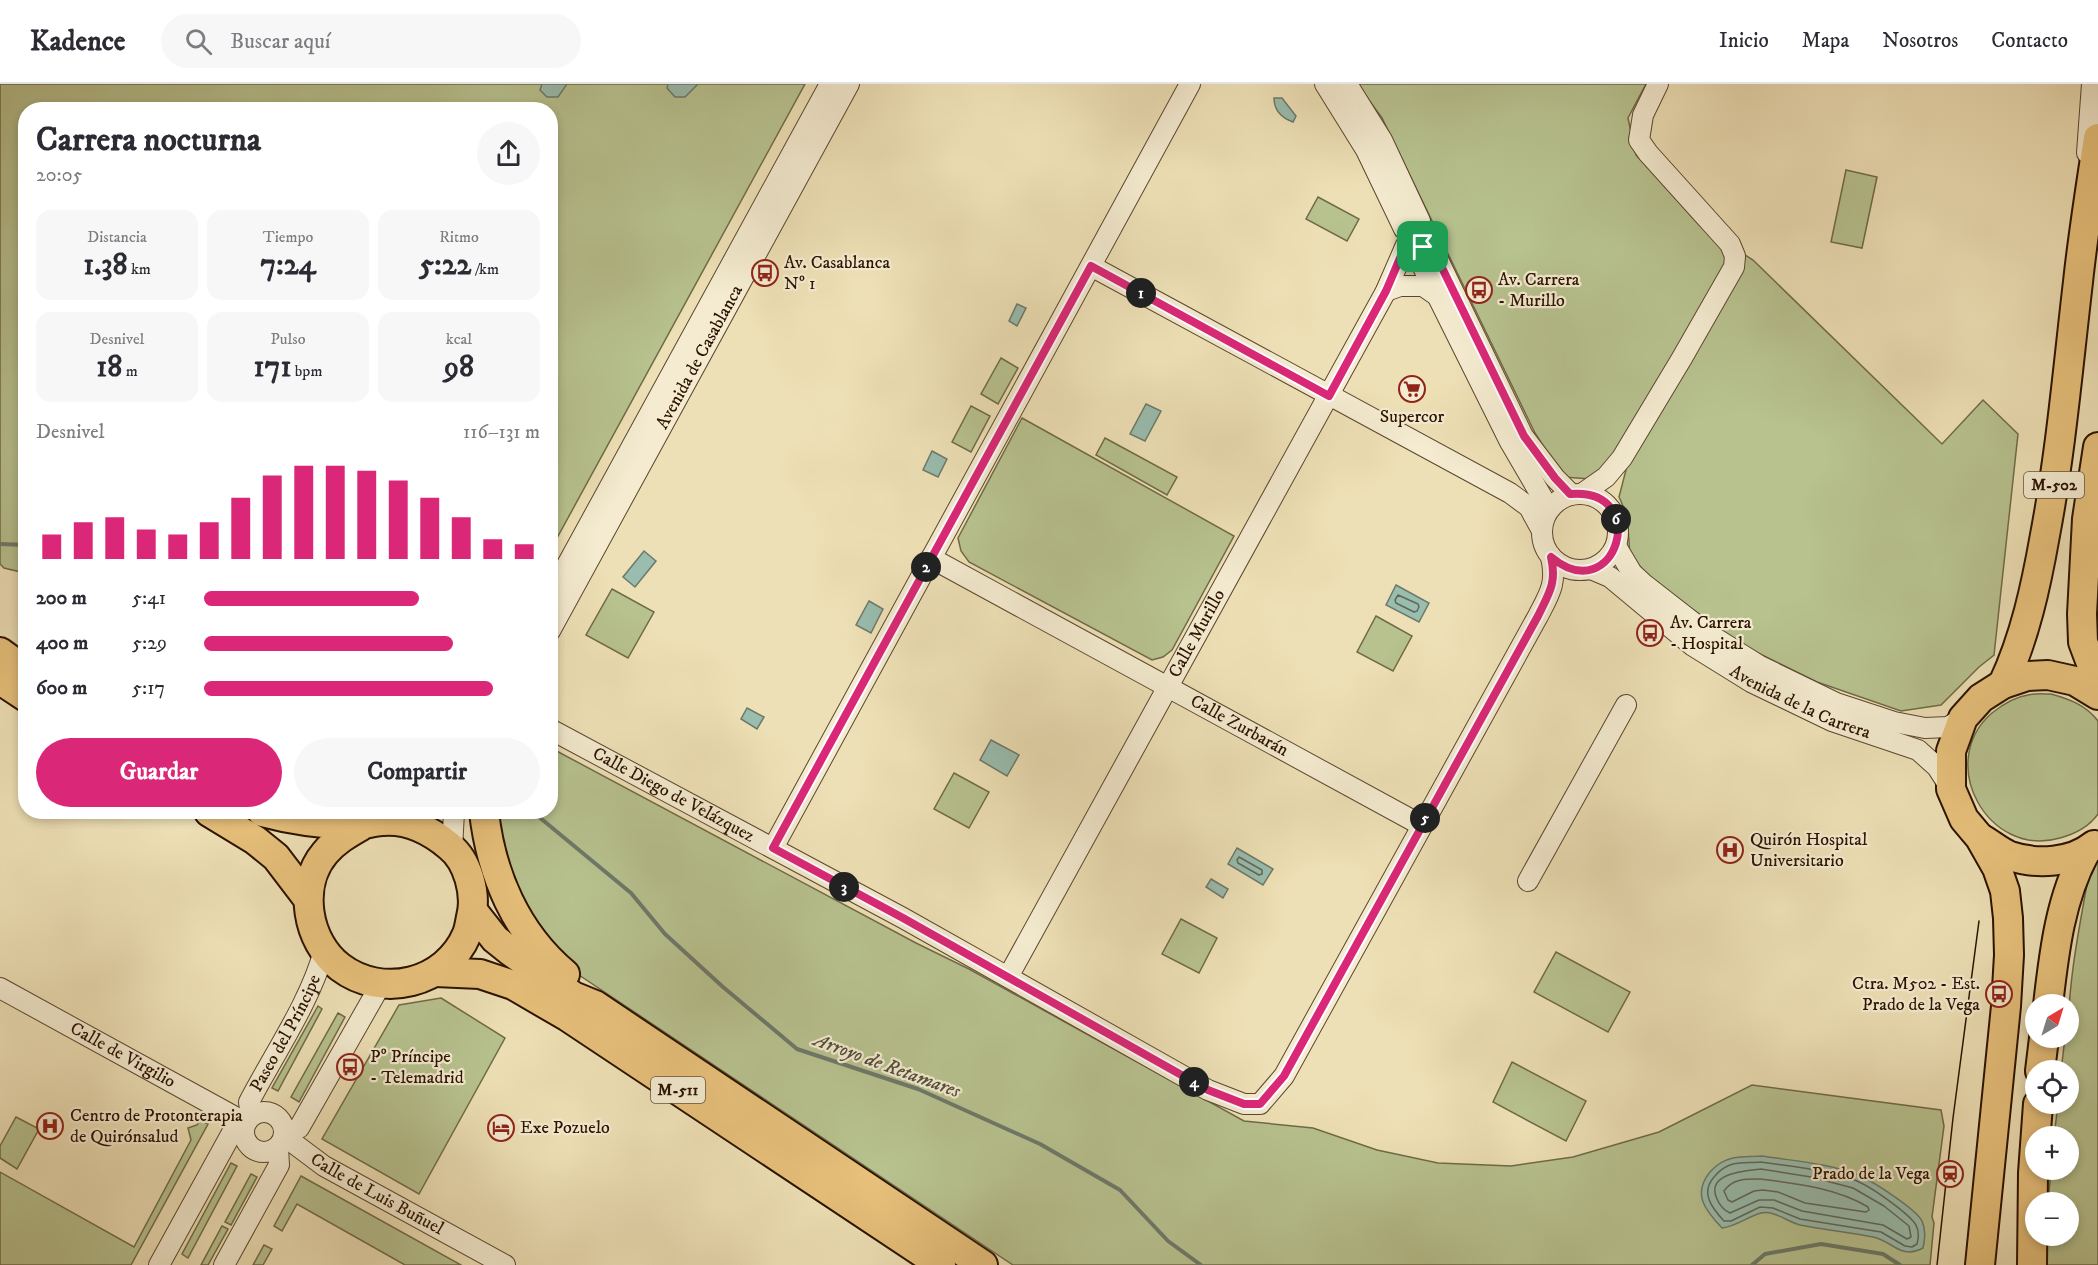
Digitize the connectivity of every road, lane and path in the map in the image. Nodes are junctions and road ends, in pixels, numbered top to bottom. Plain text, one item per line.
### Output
1 (830, 84) edge
2 (849, 84) edge
3 (1190, 84) edge
4 (1325, 84) edge
5 (1347, 84) edge
6 (1658, 84) edge
7 (2092, 84) edge
8 (2098, 138) edge
9 (1415, 237) junction
10 (1091, 266) junction
11 (2078, 281) junction
12 (1386, 291) junction
13 (1440, 298) junction
14 (1329, 396) junction
15 (2098, 447) edge
16 (1622, 458) junction
17 (1576, 494) junction
18 (1609, 506) junction
19 (1549, 509) junction
20 (1541, 529) junction
21 (1616, 546) junction
22 (1551, 557) junction
23 (931, 558) junction
24 (1591, 569) junction
25 (558, 581) edge
26 (558, 616) edge
27 (0, 652) edge
28 (18, 665) edge
29 (0, 680) edge
30 (2098, 682) edge
31 (2003, 684) junction
32 (1168, 687) junction
33 (18, 692) edge
34 (2098, 695) edge
35 (1626, 705) dead end
36 (1963, 718) junction
37 (558, 733) edge
38 (1951, 789) junction
39 (220, 819) edge
40 (294, 819) edge
41 (392, 819) edge
42 (414, 819) edge
43 (454, 819) edge
44 (485, 819) edge
45 (1421, 825) junction
46 (361, 826) junction
47 (1980, 838) junction
48 (2092, 846) edge
49 (773, 848) junction
50 (453, 849) junction
51 (1528, 881) dead end
52 (308, 899) junction
53 (473, 911) junction
54 (324, 951) junction
55 (435, 972) junction
56 (1008, 977) junction
57 (381, 984) junction
58 (0, 988) edge
59 (2049, 994) edge
60 (595, 1005) junction
61 (247, 1122) junction
62 (282, 1139) junction
63 (2032, 1180) edge
64 (2033, 1180) edge
65 (159, 1265) edge
66 (225, 1265) edge
67 (505, 1265) edge
68 (941, 1265) edge
69 (983, 1265) edge
70 (1982, 1265) edge
71 (2023, 1265) edge
72 (2032, 1265) edge

1 - 25 street, Avenida de Casablanca
2 - 26 street, Avenida de Casablanca
3 - 10 street
4 - 9 street
5 - 9 street
6 - 16 street
7 - 11 street
8 - 11 highway, M-502
9 - 12 street, Calle Murillo
9 - 13 street
9 - 17 street
10 - 14 street
10 - 23 street
11 - 31 highway, M-502
12 - 13 street
12 - 14 street, Calle Murillo
13 - 19 street
14 - 20 street
14 - 32 street, Calle Murillo
15 - 30 highway, M-502
16 - 17 street
16 - 18 street
17 - 18 street
17 - 19 street
18 - 21 street
19 - 20 street
20 - 22 street
21 - 24 street
21 - 36 street, Avenida de la Carrera
22 - 24 street
22 - 45 street, Calle Diego de Velázquez
23 - 32 street, Calle Zurbarán
23 - 49 street
24 - 38 street, Avenida de la Carrera
27 - 28 highway
29 - 33 highway
31 - 34 highway
31 - 36 highway
32 - 45 street, Calle Zurbarán
32 - 56 street, Calle Murillo
35 - 51 street
36 - 38 highway
37 - 49 street, Calle Diego de Velázquez
38 - 47 highway
39 - 52 highway, M-511
40 - 46 highway, M-511
41 - 46 highway, M-511
42 - 50 highway, M-511
43 - 50 street
44 - 60 highway
45 - 56 street, Calle Diego de Velázquez
46 - 52 highway, M-511
47 - 48 highway
47 - 70 highway
48 - 59 highway
49 - 56 street, Calle Diego de Velázquez
50 - 53 highway, M-511
52 - 54 highway, M-511
53 - 55 highway, M-511
53 - 60 highway, M-511
54 - 57 highway, M-511
54 - 61 street, Paseo del Príncipe
55 - 57 highway, M-511
55 - 68 highway, M-511
57 - 62 street
58 - 61 street, Calle de Virgilio
60 - 69 highway, M-511
61 - 62 street
61 - 62 street
61 - 65 street
62 - 66 street
62 - 67 street, Calle de Luis Buñuel
63 - 71 highway
64 - 72 highway

